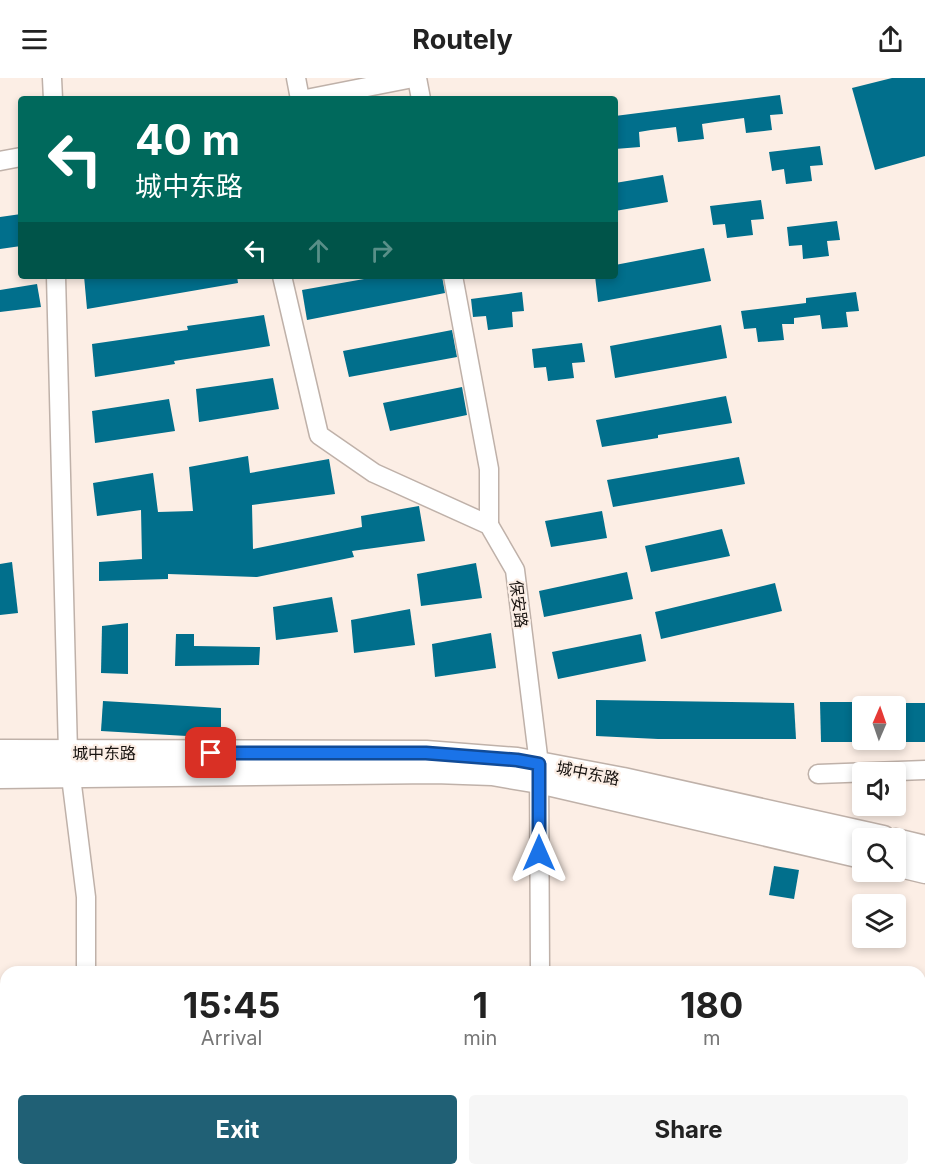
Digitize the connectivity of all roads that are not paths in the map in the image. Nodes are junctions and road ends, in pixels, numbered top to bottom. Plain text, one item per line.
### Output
1 (52, 78) edge
2 (296, 78) edge
3 (415, 78) edge
4 (53, 96) edge
5 (299, 96) edge
6 (322, 96) edge
7 (420, 96) edge
8 (18, 158) edge
9 (0, 161) edge
10 (56, 279) edge
11 (283, 279) edge
12 (454, 279) edge
13 (489, 525) junction
14 (0, 752) edge
15 (69, 764) junction
16 (925, 770) edge
17 (539, 773) junction
18 (818, 774) dead end
19 (0, 776) edge
20 (852, 831) edge
21 (906, 843) edge
22 (925, 848) edge
23 (852, 853) edge
24 (906, 866) edge
25 (925, 871) edge
26 (86, 966) edge
27 (540, 966) edge

1 - 4 street
2 - 5 street
3 - 6 street
3 - 7 street
8 - 9 street
10 - 15 street
11 - 13 street
12 - 13 street
13 - 17 street, 保安路
14 - 15 main road, 城中东路
15 - 17 main road, 城中东路
15 - 19 main road, 城中东路
15 - 26 street
16 - 18 street
17 - 20 main road, 城中东路
17 - 23 main road, 城中东路
17 - 27 street, 保安路
21 - 22 main road
24 - 25 main road

